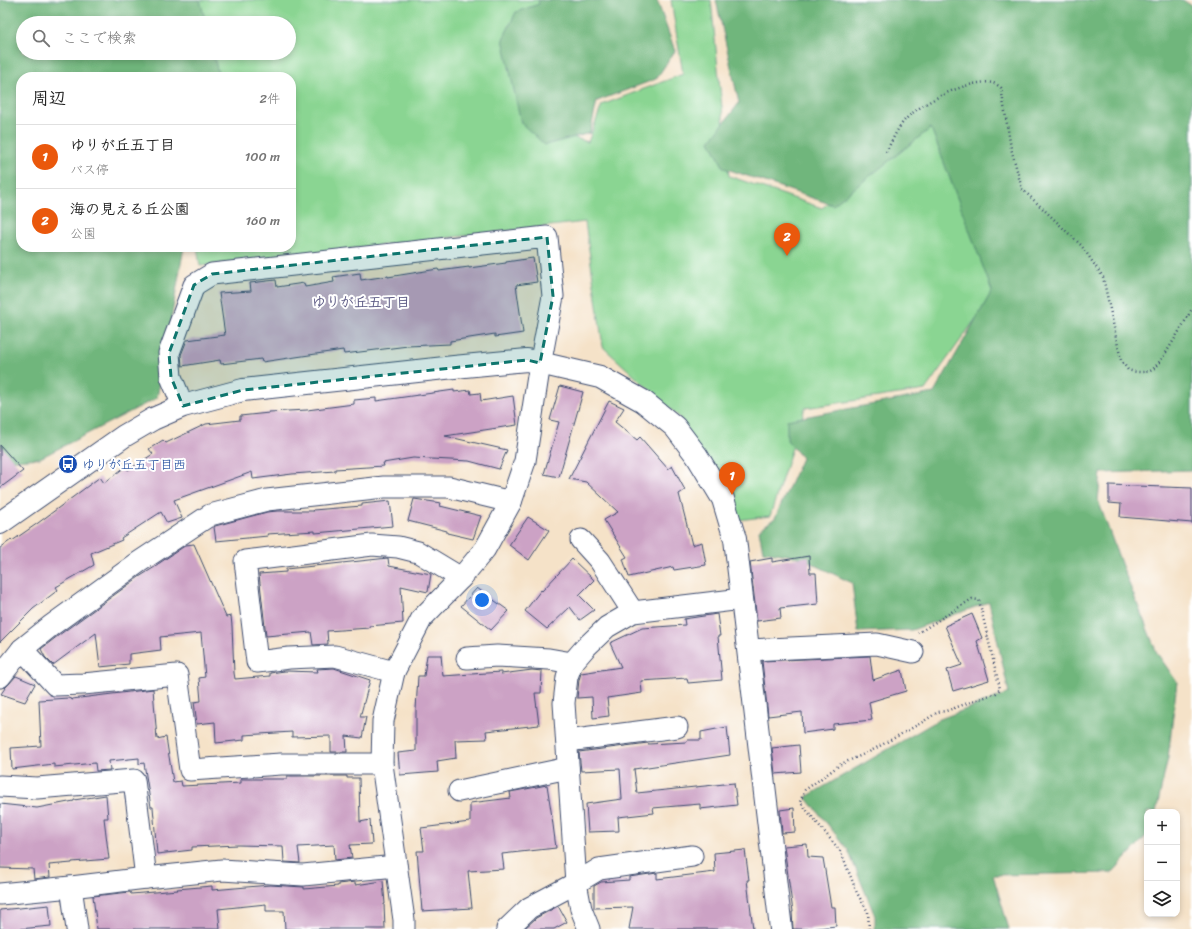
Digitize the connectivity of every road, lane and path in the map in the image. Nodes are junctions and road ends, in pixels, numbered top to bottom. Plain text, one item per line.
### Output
1 (886, 152) dead end
2 (1192, 309) edge
3 (540, 363) junction
4 (183, 406) junction
5 (511, 502) junction
6 (0, 523) edge
7 (581, 540) dead end
8 (461, 578) junction
9 (742, 599) junction
10 (633, 612) junction
11 (885, 645) junction
12 (22, 649) junction
13 (748, 650) junction
14 (913, 652) dead end
15 (467, 658) dead end
16 (572, 663) junction
17 (394, 672) junction
18 (0, 677) edge
19 (677, 727) dead end
20 (567, 741) junction
21 (382, 764) junction
22 (568, 768) junction
23 (0, 786) edge
24 (459, 791) dead end
25 (692, 856) dead end
26 (396, 866) junction
27 (146, 878) junction
28 (576, 883) junction
29 (71, 887) junction
30 (0, 894) edge
31 (77, 929) edge
32 (404, 929) edge
33 (507, 929) edge
34 (589, 929) edge
35 (780, 929) edge
36 (869, 929) edge

1 - 2 path
3 - 4 street
3 - 4 street
3 - 5 street
3 - 9 street
4 - 6 street
5 - 8 street
5 - 12 street
7 - 10 street
8 - 17 street
8 - 17 street
9 - 10 street
9 - 13 street
10 - 16 street
11 - 13 street
11 - 14 street
11 - 36 path
12 - 18 street
12 - 21 street
13 - 35 street
15 - 16 street
16 - 20 street
17 - 21 street
19 - 20 street
20 - 22 street
21 - 26 street
22 - 24 street
22 - 28 street
23 - 27 street
25 - 28 street
26 - 27 street
26 - 32 street
27 - 29 street
28 - 33 street
28 - 34 street
29 - 30 street
29 - 31 street

